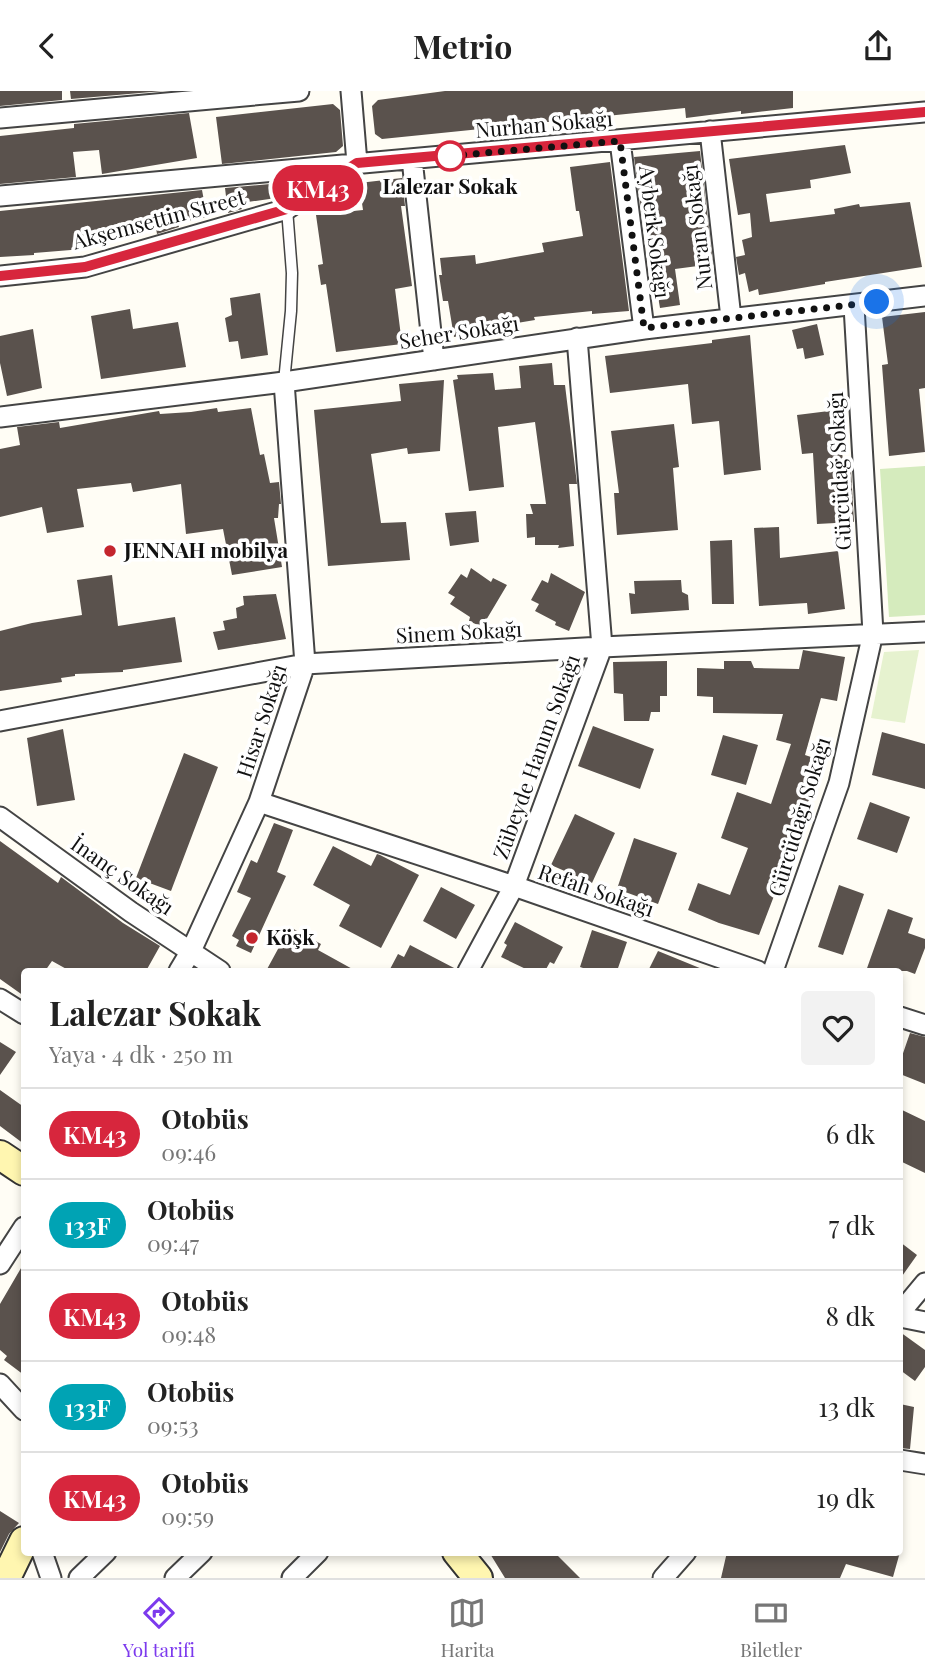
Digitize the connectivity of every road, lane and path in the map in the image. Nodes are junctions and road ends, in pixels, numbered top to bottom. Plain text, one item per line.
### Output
1 (299, 91) edge
2 (351, 91) edge
3 (925, 112) edge
4 (0, 118) edge
5 (710, 131) junction
6 (620, 141) junction
7 (412, 159) junction
8 (357, 163) junction
9 (0, 196) edge
10 (287, 209) junction
11 (0, 276) edge
12 (925, 296) edge
13 (853, 306) junction
14 (731, 318) junction
15 (644, 328) junction
16 (577, 338) junction
17 (434, 360) junction
18 (284, 382) junction
19 (0, 417) edge
20 (925, 632) edge
21 (873, 633) junction
22 (602, 647) junction
23 (305, 664) junction
24 (0, 721) edge
25 (260, 802) junction
26 (0, 817) edge
27 (514, 886) junction
28 (191, 951) junction
29 (180, 968) edge
30 (216, 968) edge
31 (470, 968) edge
32 (749, 968) edge
33 (774, 968) edge
34 (0, 999) edge
35 (21, 1012) edge
36 (903, 1018) edge
37 (925, 1025) edge
38 (0, 1155) edge
39 (21, 1169) edge
40 (21, 1232) edge
41 (0, 1264) edge
42 (925, 1283) edge
43 (903, 1311) edge
44 (903, 1316) edge
45 (925, 1321) edge
46 (0, 1384) edge
47 (21, 1407) edge
48 (903, 1460) edge
49 (925, 1464) edge
50 (21, 1547) edge
51 (43, 1556) edge
52 (102, 1556) edge
53 (198, 1556) edge
54 (314, 1556) edge
55 (460, 1556) edge
56 (683, 1556) edge
57 (6, 1578) edge
58 (51, 1578) edge
59 (79, 1578) edge
60 (175, 1578) edge
61 (292, 1578) edge
62 (478, 1578) edge
63 (663, 1578) edge

1 - 4 street
2 - 8 street
3 - 5 street, Nurhan Sokağı
5 - 6 street, Nurhan Sokağı
5 - 14 street, Nuran Sokağı
6 - 7 street, Nurhan Sokağı
6 - 15 street, Ayberk Sokağı
7 - 8 street, Nurhan Sokağı
7 - 17 street
8 - 9 street, Nurhan Sokağı
8 - 10 street, Akşemsettin Street
10 - 11 street, Akşemsettin Street
10 - 18 lane
12 - 13 street, Seher Sokağı
13 - 14 street, Seher Sokağı
13 - 21 street, Gürcüdağ Sokağı
14 - 15 street, Seher Sokağı
15 - 16 street, Seher Sokağı
16 - 17 street, Seher Sokağı
16 - 22 street, Zübeyde Hanım Sokağı
17 - 18 street, Seher Sokağı
18 - 19 street, Seher Sokağı
18 - 23 street, Hisar Sokağı
20 - 21 street, Sinem Sokağı
21 - 22 street, Sinem Sokağı
21 - 33 street, Gürcüdağı Sokağı
22 - 23 street, Sinem Sokağı
22 - 27 street, Zübeyde Hanım Sokağı
23 - 24 street, Sinem Sokağı
23 - 25 street, Hisar Sokağı
25 - 27 street, Refah Sokağı
25 - 28 street, Hisar Sokağı
26 - 28 street, İnanç Sokağı
27 - 31 street, Zübeyde Hanım Sokağı
27 - 32 street, Refah Sokağı
28 - 29 street, Hisar Sokağı
28 - 30 street, İnanç Sokağı
34 - 35 street
36 - 37 street
38 - 39 street
40 - 41 street
42 - 43 street
44 - 45 street
46 - 47 street
48 - 49 street
50 - 57 street
51 - 58 street
52 - 59 street
53 - 60 street
54 - 61 street
55 - 62 street
56 - 63 street

